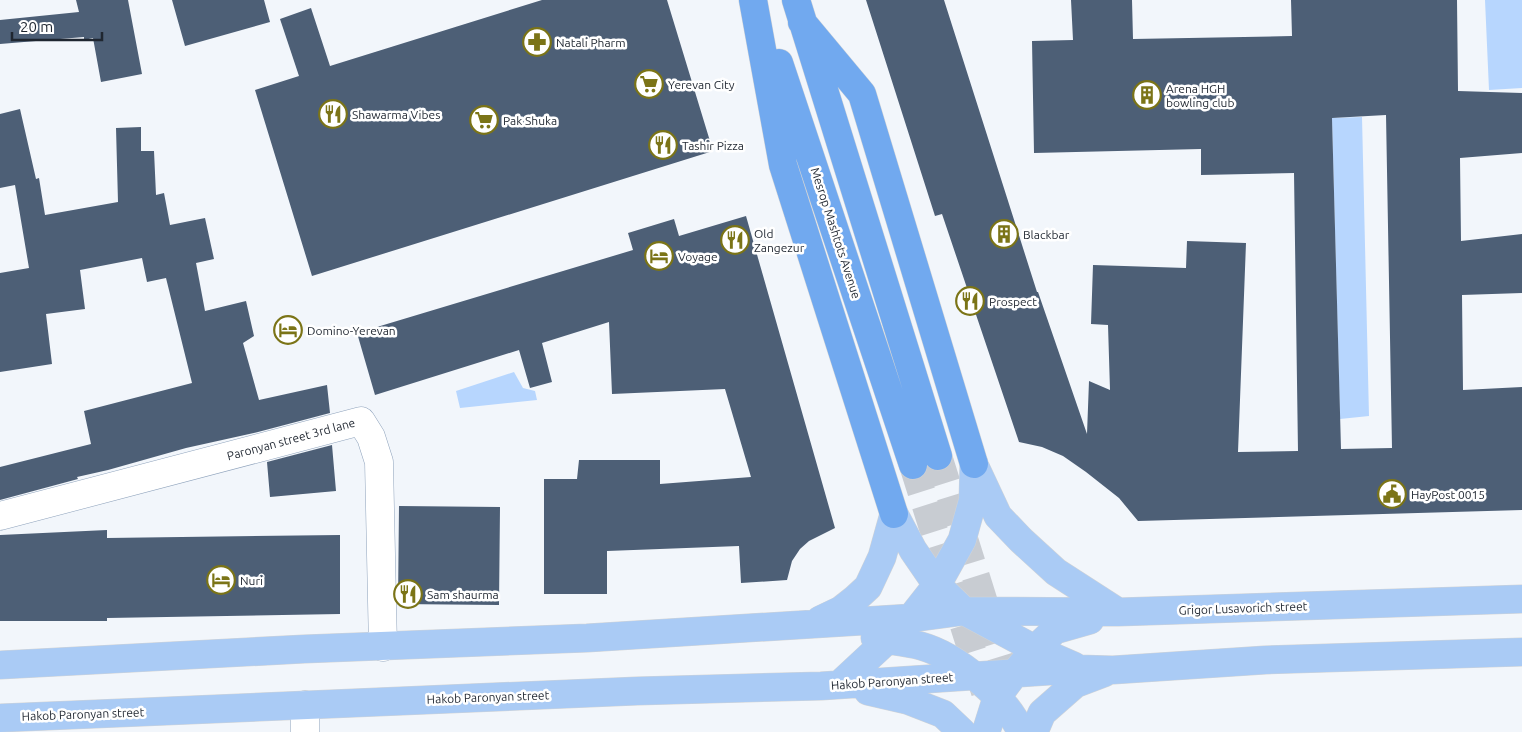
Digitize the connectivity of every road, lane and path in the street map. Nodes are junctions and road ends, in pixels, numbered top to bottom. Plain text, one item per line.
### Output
1 (753, 0) edge
2 (758, 0) edge
3 (799, 11) edge
4 (974, 464) junction
5 (894, 514) junction
6 (0, 516) edge
7 (937, 585) junction
8 (1522, 599) edge
9 (964, 611) junction
10 (1118, 612) junction
11 (910, 618) junction
12 (813, 623) junction
13 (888, 641) junction
14 (383, 646) junction
15 (1035, 649) junction
16 (1522, 652) edge
17 (0, 665) edge
18 (1079, 669) junction
19 (1113, 670) junction
20 (1015, 673) junction
21 (975, 676) junction
22 (840, 684) junction
23 (997, 697) junction
24 (305, 705) junction
25 (0, 718) edge
26 (305, 732) edge
27 (962, 732) edge
28 (986, 732) edge
29 (1021, 732) edge
30 (1034, 732) edge

1 - 5 highway
2 - 3 highway, Mesrop Mashtots Avenue
3 - 4 highway
4 - 7 main road
4 - 10 main road
5 - 7 main road
5 - 12 main road
6 - 14 street, Paronyan street 3rd lane
7 - 9 main road
7 - 11 main road
8 - 10 main road, Grigor Lusavorich street
9 - 10 main road, Grigor Lusavorich street
9 - 11 main road
9 - 15 main road
10 - 15 main road
11 - 12 main road
11 - 13 main road
12 - 13 main road
12 - 14 main road
13 - 21 main road
13 - 22 main road
14 - 17 main road
15 - 18 main road
15 - 20 main road
16 - 19 main road
18 - 19 main road
18 - 20 main road
19 - 30 main road
20 - 21 main road
20 - 23 main road
21 - 22 main road, Hakob Paronyan street
21 - 23 main road
22 - 24 main road, Hakob Paronyan street
22 - 27 main road
23 - 28 main road
23 - 29 main road
24 - 25 main road, Hakob Paronyan street
24 - 26 street

